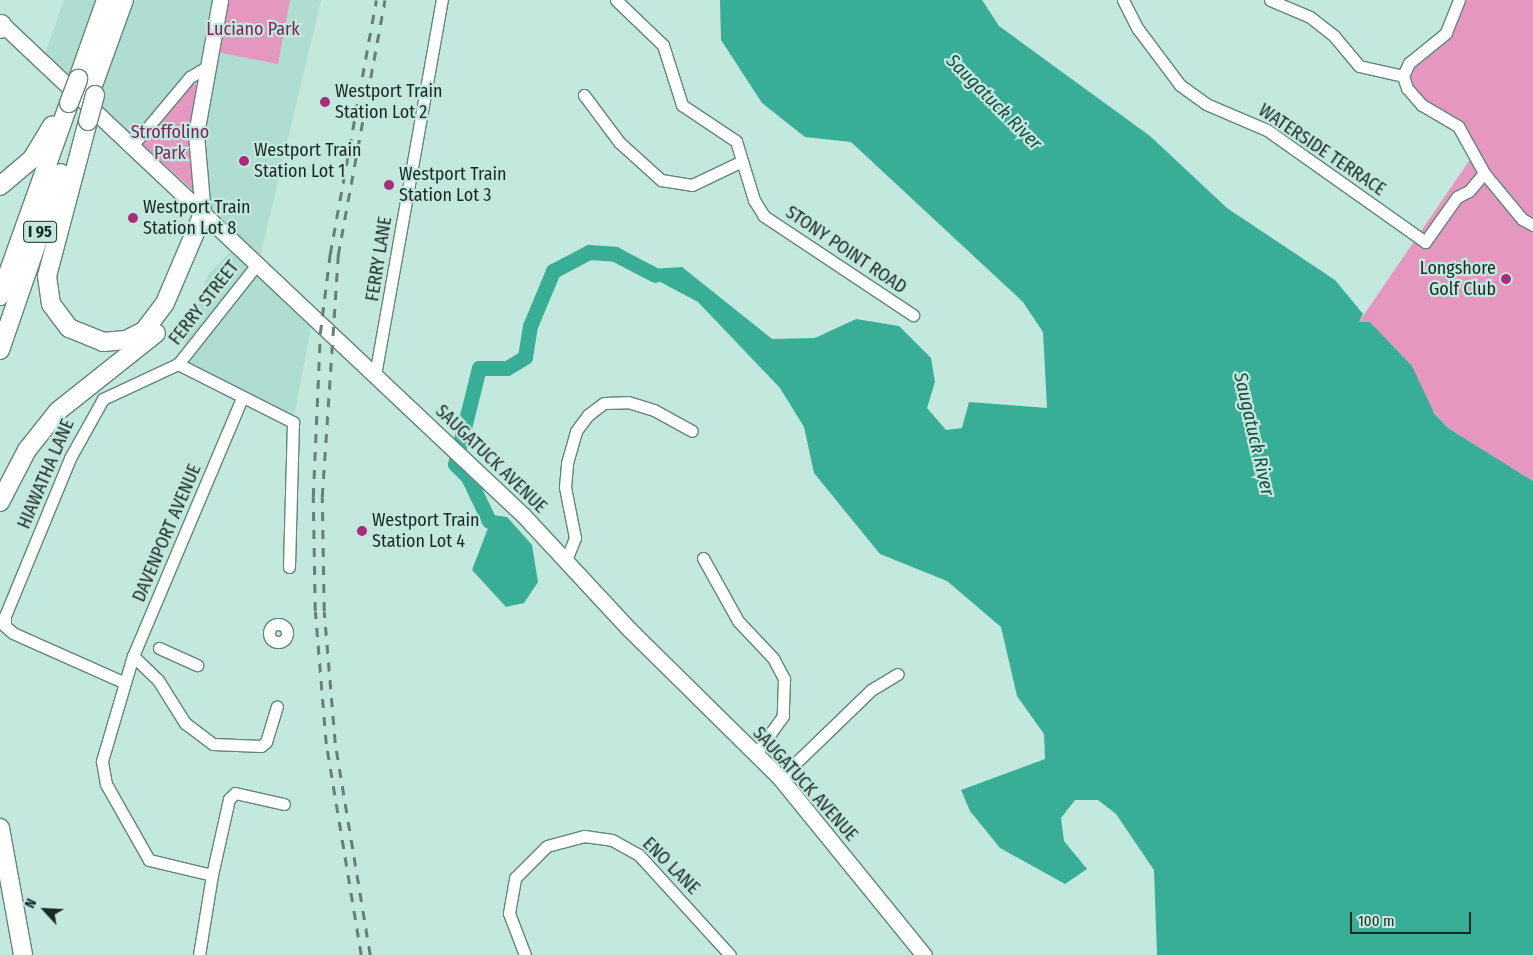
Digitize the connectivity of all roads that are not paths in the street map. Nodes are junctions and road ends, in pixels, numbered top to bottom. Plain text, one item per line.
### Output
1 (106, 0) edge
2 (124, 0) edge
3 (220, 0) edge
4 (442, 0) edge
5 (616, 0) edge
6 (1270, 0) edge
7 (1459, 0) edge
8 (1130, 2) edge
9 (1, 25) edge
10 (101, 40) junction
11 (208, 66) junction
12 (1403, 76) junction
13 (85, 86) junction
14 (584, 95) dead end
15 (76, 109) junction
16 (132, 146) junction
17 (740, 162) junction
18 (1484, 173) junction
19 (0, 186) edge
20 (203, 214) junction
21 (1531, 220) edge
22 (258, 263) junction
23 (0, 296) edge
24 (913, 315) dead end
25 (0, 350) edge
26 (178, 364) junction
27 (376, 374) junction
28 (242, 398) junction
29 (692, 431) dead end
30 (0, 502) edge
31 (703, 558) dead end
32 (566, 560) junction
33 (289, 567) dead end
34 (159, 648) dead end
35 (132, 656) junction
36 (198, 665) dead end
37 (898, 674) dead end
38 (123, 682) junction
39 (277, 707) dead end
40 (756, 753) junction
41 (780, 778) junction
42 (284, 804) dead end
43 (0, 828) edge
44 (212, 875) junction
45 (24, 955) edge
46 (198, 955) edge
47 (525, 955) edge
48 (730, 955) edge
49 (924, 955) edge

1 - 10 highway, I 95
2 - 10 highway, I 95
3 - 11 main road
4 - 27 street, FERRY LANE
5 - 17 street, STONY POINT ROAD
6 - 12 street
7 - 12 street
8 - 18 street, WATERSIDE TERRACE
9 - 16 main road, SAUGATUCK AVENUE
10 - 13 highway, I 95
11 - 16 street
11 - 20 main road
12 - 18 street
13 - 15 highway, I 95
13 - 15 highway
14 - 17 street
15 - 19 highway
15 - 20 highway
15 - 23 highway, I 95
15 - 25 highway, I 95
16 - 20 main road, SAUGATUCK AVENUE
17 - 24 street, STONY POINT ROAD
18 - 21 street
20 - 22 main road, SAUGATUCK AVENUE
20 - 30 highway
22 - 26 street, FERRY STREET
22 - 27 main road, SAUGATUCK AVENUE
26 - 28 street
26 - 38 street, HIAWATHA LANE
27 - 32 main road, SAUGATUCK AVENUE
28 - 33 street
28 - 35 street, DAVENPORT AVENUE
29 - 32 street
31 - 40 street
32 - 40 main road, SAUGATUCK AVENUE
34 - 36 street
35 - 38 street, DAVENPORT AVENUE
35 - 39 street
37 - 41 street
38 - 44 street
40 - 41 main road, SAUGATUCK AVENUE
41 - 49 main road, SAUGATUCK AVENUE
42 - 44 street
43 - 45 highway
44 - 46 street
47 - 48 street, ENO LANE

